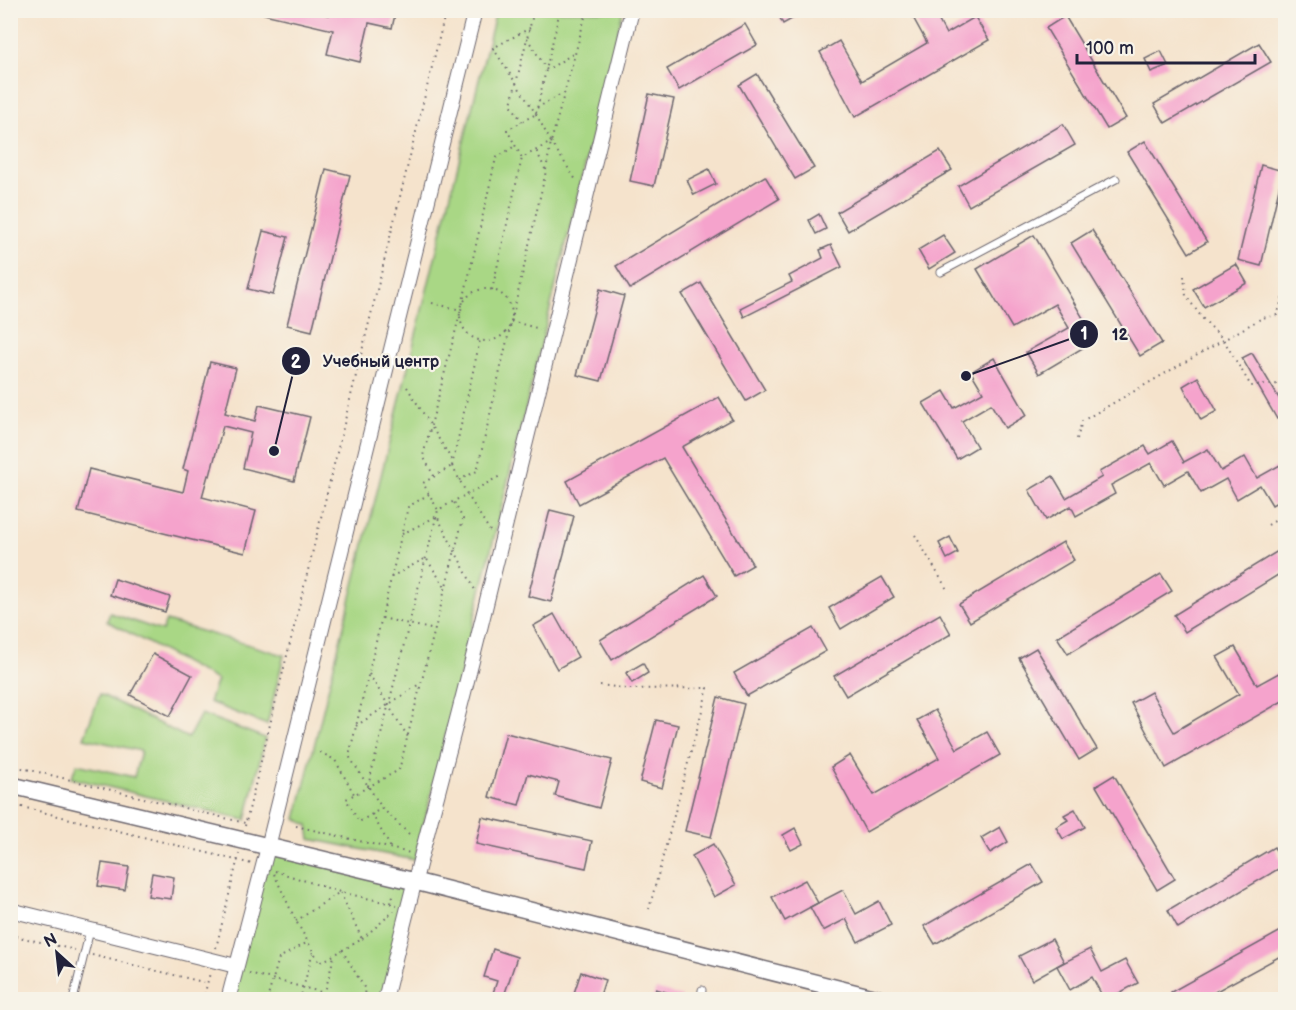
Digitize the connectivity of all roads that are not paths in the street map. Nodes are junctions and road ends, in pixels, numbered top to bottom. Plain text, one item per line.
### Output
1 (475, 10) edge
2 (632, 10) edge
3 (1116, 179) dead end
4 (941, 272) dead end
5 (10, 785) edge
6 (268, 848) junction
7 (413, 881) junction
8 (10, 910) edge
9 (90, 930) junction
10 (236, 966) junction
11 (702, 990) dead end
12 (73, 999) edge
13 (228, 999) edge
14 (385, 999) edge
15 (702, 999) edge
16 (883, 999) edge

1 - 6 street
2 - 7 street
3 - 4 lane
5 - 6 street
6 - 7 street
6 - 10 street
7 - 14 street
7 - 16 street
8 - 9 street
9 - 10 street
9 - 12 lane
10 - 13 street
11 - 15 lane

